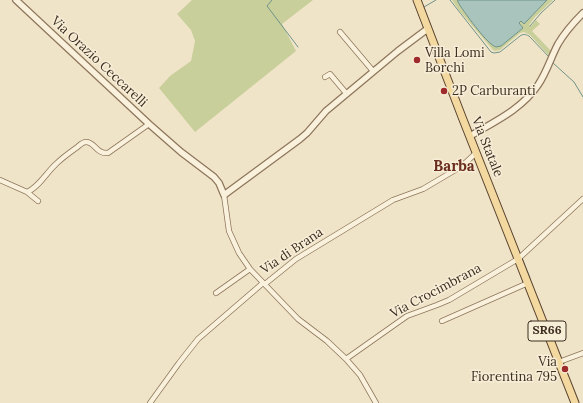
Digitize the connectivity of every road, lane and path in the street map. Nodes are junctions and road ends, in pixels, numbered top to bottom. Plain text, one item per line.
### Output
1 (16, 0) edge
2 (417, 0) edge
3 (583, 13) edge
4 (428, 29) junction
5 (340, 32) dead end
6 (373, 71) junction
7 (325, 77) dead end
8 (346, 93) junction
9 (149, 124) junction
10 (470, 136) junction
11 (476, 153) junction
12 (0, 180) edge
13 (27, 192) junction
14 (224, 195) junction
15 (583, 199) edge
16 (38, 201) dead end
17 (518, 259) junction
18 (250, 269) junction
19 (528, 283) junction
20 (264, 284) junction
21 (216, 293) dead end
22 (442, 321) dead end
23 (583, 354) edge
24 (346, 359) junction
25 (559, 362) junction
26 (150, 403) edge
27 (376, 403) edge
28 (575, 403) edge

1 - 9 street, Via Orazio Ceccarelli
2 - 4 main road, Via Statale / SR66
3 - 10 street
4 - 6 street
4 - 10 main road, Via Statale / SR66
5 - 6 street
6 - 8 street
7 - 8 street
8 - 14 street
9 - 13 street
9 - 14 street, Via di Brana
10 - 11 main road, Via Statale / SR66
11 - 17 main road, Via Statale / SR66
11 - 20 street, Via di Brana
12 - 13 street
13 - 16 street
14 - 18 street, Via di Brana
15 - 17 street, Via Crocimbrana
17 - 19 main road, SR66
17 - 24 street, Via Crocimbrana
18 - 20 street, Via di Brana
18 - 21 street
19 - 22 street
19 - 25 main road, SR66
20 - 24 street
20 - 26 street
23 - 25 street
24 - 27 street
25 - 28 main road, SR66

